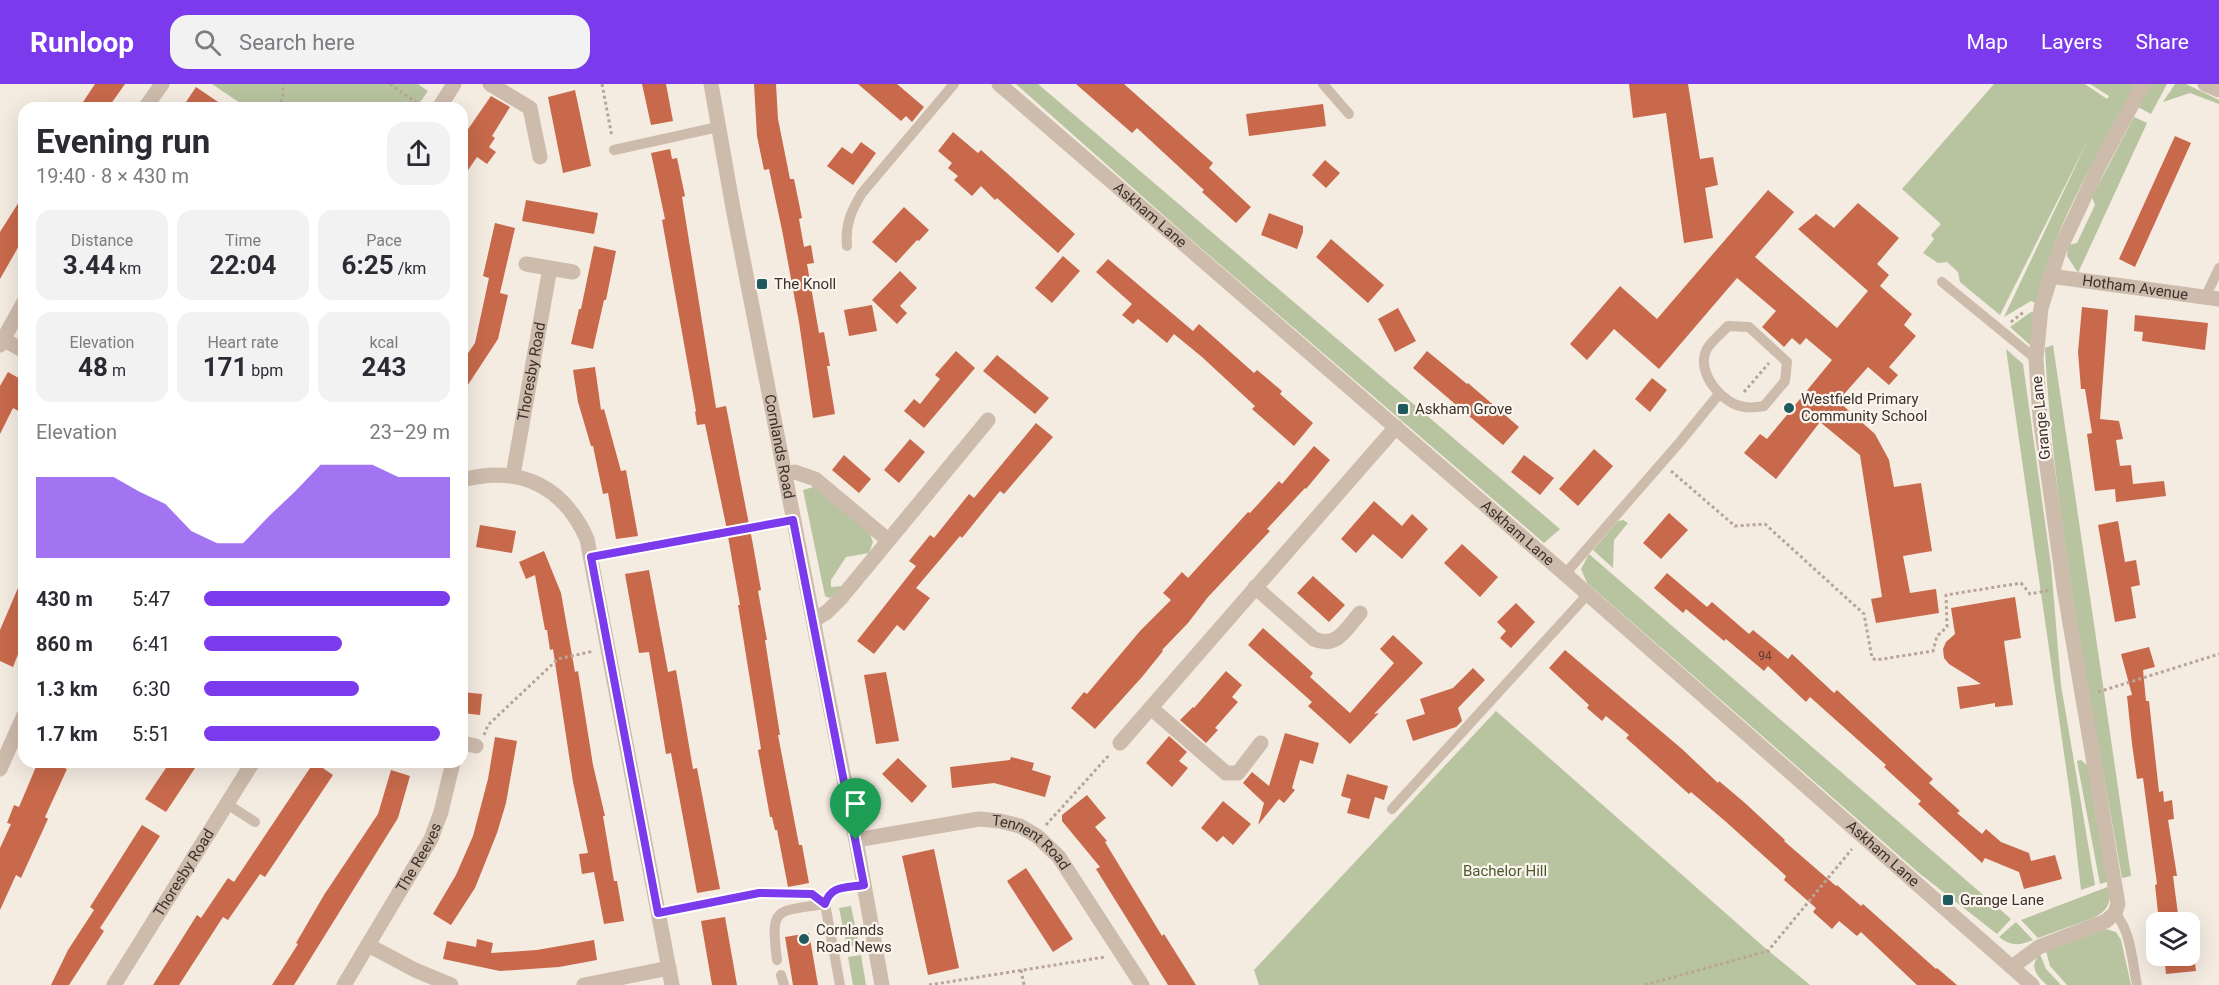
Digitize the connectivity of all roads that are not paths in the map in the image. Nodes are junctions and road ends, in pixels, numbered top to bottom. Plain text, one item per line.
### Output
1 (162, 84) edge
2 (454, 84) edge
3 (490, 84) edge
4 (711, 84) edge
5 (954, 84) edge
6 (999, 84) edge
7 (1323, 84) edge
8 (2143, 84) edge
9 (2205, 84) edge
10 (2219, 90) edge
11 (149, 102) edge
12 (443, 102) edge
13 (1349, 114) dead end
14 (718, 127) junction
15 (614, 150) road end
16 (540, 157) dead end
17 (847, 246) dead end
18 (526, 264) dead end
19 (550, 268) junction
20 (2219, 268) edge
21 (573, 272) dead end
22 (2050, 276) junction
23 (1942, 282) dead end
24 (2212, 299) edge
25 (18, 313) edge
26 (2, 342) edge
27 (18, 349) edge
28 (2036, 359) junction
29 (1719, 394) junction
30 (988, 420) dead end
31 (1396, 427) junction
32 (784, 474) junction
33 (513, 475) junction
34 (468, 478) edge
35 (888, 540) junction
36 (1565, 574) junction
37 (1255, 587) junction
38 (1588, 594) junction
39 (1360, 613) dead end
40 (814, 620) junction
41 (1151, 708) junction
42 (18, 727) edge
43 (1120, 743) road end
44 (1261, 743) dead end
45 (1, 763) edge
46 (249, 768) edge
47 (452, 768) edge
48 (226, 804) junction
49 (1392, 809) dead end
50 (255, 822) dead end
51 (856, 840) junction
52 (864, 885) junction
53 (825, 904) junction
54 (2115, 913) junction
55 (368, 945) junction
56 (777, 960) dead end
57 (2012, 967) junction
58 (669, 968) junction
59 (114, 985) edge
60 (344, 985) edge
61 (451, 985) edge
62 (584, 985) edge
63 (672, 985) edge
64 (840, 985) edge
65 (882, 985) edge
66 (1142, 985) edge
67 (2032, 985) edge
68 (2137, 985) edge

1 - 11 street
2 - 12 street
3 - 16 street
4 - 14 street, Cornlands Road
5 - 17 lane
6 - 31 street, Askham Lane
7 - 13 lane
8 - 22 street, Grange Lane
9 - 10 street
14 - 15 lane
14 - 32 street, Cornlands Road
18 - 19 street
19 - 21 street
19 - 33 street, Thoresby Road
20 - 24 lane
22 - 24 street, Hotham Avenue
22 - 28 street, Grange Lane
23 - 28 lane
25 - 26 street
26 - 27 street
28 - 54 street, Grange Lane
29 - 29 lane
29 - 36 lane
30 - 35 street
31 - 36 street, Askham Lane
31 - 37 street
32 - 35 street
32 - 40 street, Cornlands Road
33 - 34 street
33 - 58 street
35 - 40 street
36 - 38 street, Askham Lane
37 - 39 street
37 - 41 street
38 - 49 lane
38 - 57 street, Askham Lane
40 - 51 street, Cornlands Road
41 - 43 street
41 - 44 street
42 - 45 street
46 - 48 street, Thoresby Road
47 - 55 street, The Reeves
48 - 50 lane
48 - 59 street, Thoresby Road
51 - 52 street, Cornlands Road
51 - 66 street, Tennent Road
52 - 53 lane
52 - 65 street, Cornlands Road
53 - 56 lane
53 - 64 lane
54 - 57 street
54 - 68 lane, Grange Lane
55 - 60 street, The Reeves
55 - 61 street
57 - 67 street, Askham Lane
58 - 62 street
58 - 63 street

